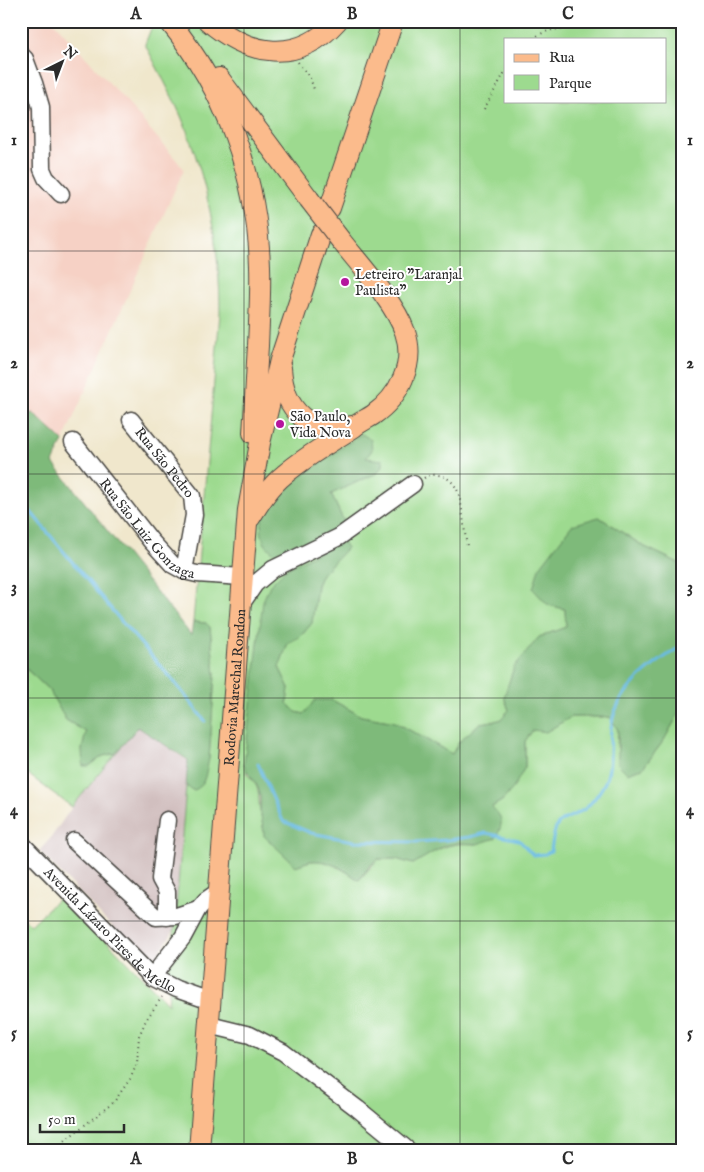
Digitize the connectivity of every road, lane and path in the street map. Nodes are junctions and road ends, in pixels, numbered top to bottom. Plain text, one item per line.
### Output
1 (170, 21) edge
2 (208, 21) edge
3 (337, 21) edge
4 (393, 21) edge
5 (597, 21) edge
6 (534, 38) edge
7 (21, 55) edge
8 (504, 74) edge
9 (310, 78) dead end
10 (315, 92) dead end
11 (484, 109) dead end
12 (61, 194) dead end
13 (330, 208) dead end
14 (321, 234) dead end
15 (280, 360) junction
16 (131, 420) dead end
17 (356, 425) junction
18 (73, 442) dead end
19 (413, 484) joint
20 (247, 518) junction
21 (467, 546) dead end
22 (244, 554) junction
23 (273, 569) junction
24 (184, 570) junction
25 (242, 577) junction
26 (239, 607) junction
27 (167, 820) dead end
28 (74, 841) dead end
29 (21, 843) edge
30 (218, 891) junction
31 (198, 909) junction
32 (167, 917) junction
33 (152, 977) junction
34 (167, 985) junction
35 (210, 1001) junction
36 (209, 1025) junction
37 (54, 1151) edge
38 (199, 1151) edge
39 (409, 1151) edge

1 - 17 main road, bridge
1 - 20 main road
2 - 3 main road
4 - 13 main road
5 - 6 path
7 - 12 street
8 - 11 path
9 - 10 path
14 - 15 main road, Rodovia Marechal Rondon
15 - 17 main road
15 - 20 main road, Rodovia Marechal Rondon
16 - 24 street, Rua São Pedro
17 - 20 main road
18 - 24 street, Rua São Luiz Gonzaga
19 - 21 path
19 - 23 street
20 - 22 main road, Rodovia Marechal Rondon
22 - 23 street
22 - 25 main road, Rodovia Marechal Rondon
23 - 26 street
24 - 25 street, Rua São Luiz Gonzaga
25 - 26 main road, Rodovia Marechal Rondon
26 - 30 main road, Rodovia Marechal Rondon
27 - 32 street
28 - 32 street
29 - 33 street, Avenida Lázaro Pires de Mello
30 - 31 street
30 - 35 main road, Rodovia Marechal Rondon
31 - 32 street
31 - 33 street
33 - 34 street, Avenida Lázaro Pires de Mello
34 - 35 street, Avenida Lázaro Pires de Mello
34 - 37 path
35 - 36 main road, Rodovia Marechal Rondon
36 - 38 main road, Rodovia Marechal Rondon
36 - 39 street

